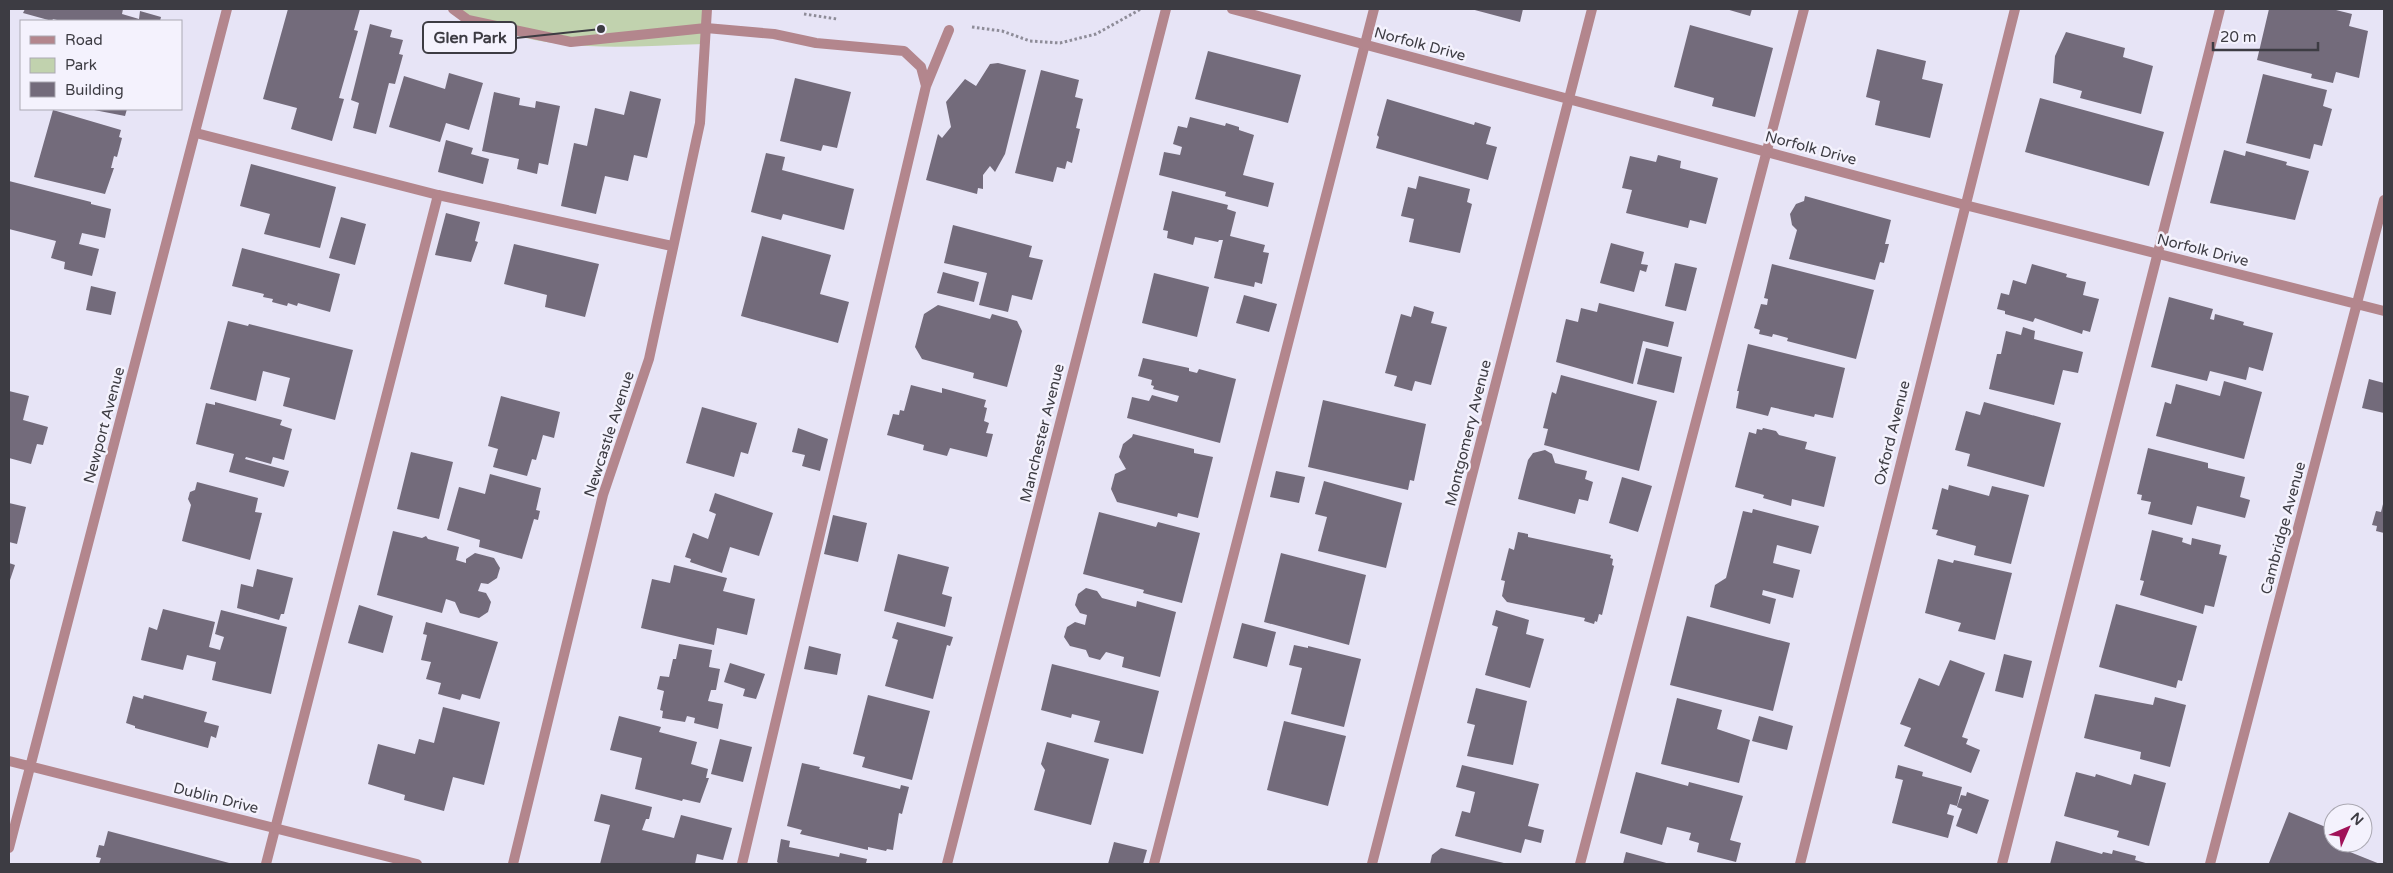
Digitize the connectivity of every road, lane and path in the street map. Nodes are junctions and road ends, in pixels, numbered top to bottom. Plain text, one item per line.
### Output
1 (227, 9) edge
2 (453, 9) edge
3 (707, 9) edge
4 (1166, 9) edge
5 (1232, 9) edge
6 (1374, 9) edge
7 (1592, 9) edge
8 (1804, 9) edge
9 (2015, 9) edge
10 (2220, 9) edge
11 (706, 28) junction
12 (949, 30) dead end
13 (1364, 45) junction
14 (926, 86) junction
15 (1569, 100) junction
16 (196, 133) junction
17 (1767, 152) junction
18 (438, 195) junction
19 (2384, 200) edge
20 (1965, 205) junction
21 (672, 246) junction
22 (2158, 254) junction
23 (2358, 305) junction
24 (2384, 311) edge
25 (9, 761) edge
26 (29, 767) junction
27 (275, 828) junction
28 (9, 848) edge
29 (266, 864) edge
30 (417, 864) edge
31 (513, 864) edge
32 (742, 864) edge
33 (947, 864) edge
34 (1154, 864) edge
35 (1372, 864) edge
36 (1580, 864) edge
37 (1800, 864) edge
38 (2002, 864) edge
39 (2210, 864) edge

1 - 16 street, Newport Avenue
2 - 11 street
3 - 11 street, Newcastle Avenue
4 - 33 street, Manchester Avenue
5 - 13 street, Norfolk Drive
6 - 13 street
7 - 15 street, Montgomery Avenue
8 - 17 street
9 - 20 street, Oxford Avenue
10 - 22 street
11 - 14 street
11 - 21 street, Newcastle Avenue
12 - 14 street
13 - 15 street, Norfolk Drive
13 - 34 street
14 - 32 street
15 - 17 street, Norfolk Drive
15 - 35 street, Montgomery Avenue
16 - 18 street
16 - 26 street, Newport Avenue
17 - 20 street, Norfolk Drive
17 - 36 street
18 - 21 street
18 - 27 street
19 - 23 street, Cambridge Avenue
20 - 22 street, Norfolk Drive
20 - 37 street, Oxford Avenue
21 - 31 street, Newcastle Avenue
22 - 23 street, Norfolk Drive
22 - 38 street
23 - 24 street, Norfolk Drive
23 - 39 street, Cambridge Avenue
25 - 26 street, Dublin Drive
26 - 27 street, Dublin Drive
26 - 28 street, Newport Avenue
27 - 29 street
27 - 30 street, Dublin Drive

